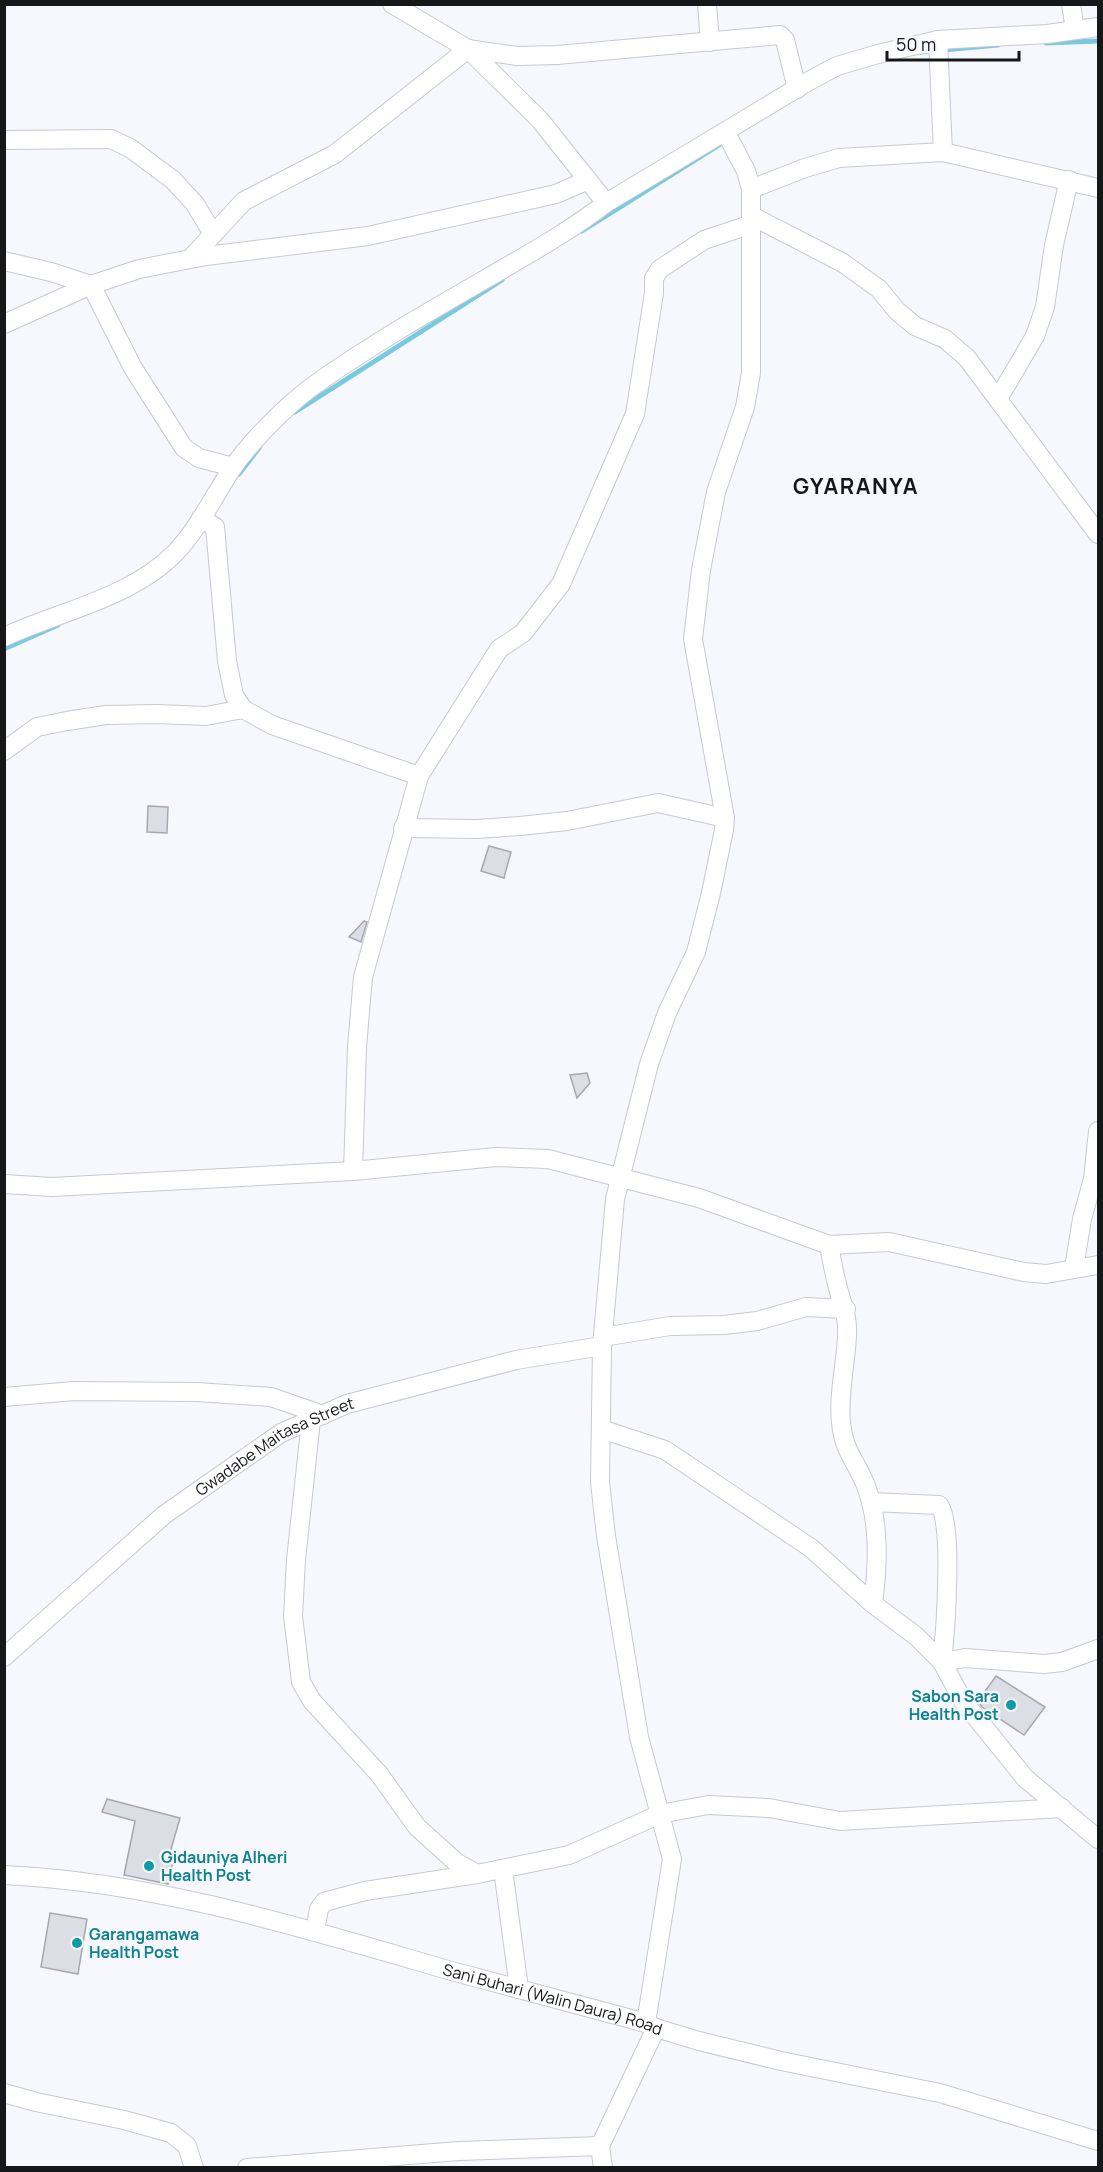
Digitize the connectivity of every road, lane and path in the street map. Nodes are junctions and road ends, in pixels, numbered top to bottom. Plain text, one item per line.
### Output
1 (392, 4) edge
2 (707, 4) edge
3 (1071, 4) edge
4 (1098, 27) edge
5 (1075, 30) junction
6 (938, 40) junction
7 (710, 42) junction
8 (468, 50) junction
9 (796, 89) junction
10 (726, 133) junction
11 (4, 140) edge
12 (943, 152) junction
13 (588, 180) junction
14 (748, 180) junction
15 (1069, 180) junction
16 (1098, 188) edge
17 (606, 203) junction
18 (752, 220) junction
19 (213, 234) junction
20 (191, 258) junction
21 (4, 261) edge
22 (91, 285) junction
23 (4, 324) edge
24 (998, 399) junction
25 (233, 467) junction
26 (208, 523) junction
27 (1098, 534) edge
28 (4, 637) edge
29 (243, 709) junction
30 (4, 751) edge
31 (419, 776) junction
32 (725, 818) junction
33 (403, 828) junction
34 (1098, 1131) edge
35 (353, 1171) junction
36 (620, 1177) junction
37 (4, 1184) edge
38 (829, 1245) junction
39 (1098, 1265) edge
40 (1074, 1268) junction
41 (846, 1309) junction
42 (603, 1342) junction
43 (4, 1397) edge
44 (317, 1417) junction
45 (601, 1430) junction
46 (872, 1502) junction
47 (873, 1604) junction
48 (1098, 1649) edge
49 (4, 1657) edge
50 (942, 1662) junction
51 (1062, 1808) junction
52 (660, 1814) junction
53 (1098, 1839) edge
54 (504, 1869) junction
55 (477, 1874) junction
56 (4, 1875) edge
57 (315, 1931) junction
58 (519, 1989) junction
59 (651, 2025) junction
60 (4, 2093) edge
61 (1098, 2141) edge
62 (600, 2146) junction
63 (523, 2150) junction
64 (194, 2168) edge
65 (247, 2168) edge
66 (509, 2168) edge
67 (603, 2168) edge

1 - 8 street
2 - 7 street
3 - 5 street
4 - 5 street
5 - 6 street
6 - 9 street
6 - 12 street
7 - 8 street
7 - 9 street
8 - 13 street
8 - 19 street
9 - 10 street
10 - 14 street
10 - 17 street
11 - 19 street
12 - 14 street
12 - 15 street
13 - 17 street
13 - 20 street
14 - 18 street
15 - 16 street
15 - 24 street
17 - 25 street
18 - 24 street
18 - 31 street
18 - 32 street
19 - 20 street
20 - 22 street
21 - 22 street
22 - 23 street
22 - 25 street
24 - 27 street
25 - 26 street
26 - 28 street
26 - 29 street
29 - 30 street
29 - 31 street
31 - 33 street
32 - 33 street
32 - 36 street
33 - 35 street
34 - 40 street
35 - 36 street
35 - 37 street
36 - 38 street
36 - 42 street
38 - 40 street
38 - 41 street
39 - 40 street
41 - 42 street, Gwadabe Maitasa Street
41 - 46 street
42 - 44 street, Gwadabe Maitasa Street
42 - 45 street
43 - 44 street
44 - 49 street, Gwadabe Maitasa Street
44 - 55 street
45 - 47 street
45 - 52 street
46 - 47 street
46 - 50 street
47 - 50 street
48 - 50 street
50 - 51 street
51 - 52 street
51 - 53 street
52 - 54 street
52 - 59 street
54 - 55 street
54 - 58 street
55 - 57 street
56 - 57 street, Sani Buhari (Walin Daura) Road
57 - 58 street, Sani Buhari (Walin Daura) Road
58 - 59 street, Sani Buhari (Walin Daura) Road
59 - 61 street, Sani Buhari (Walin Daura) Road
59 - 62 street
60 - 64 street
62 - 63 street
62 - 67 street
63 - 65 street
63 - 66 street

